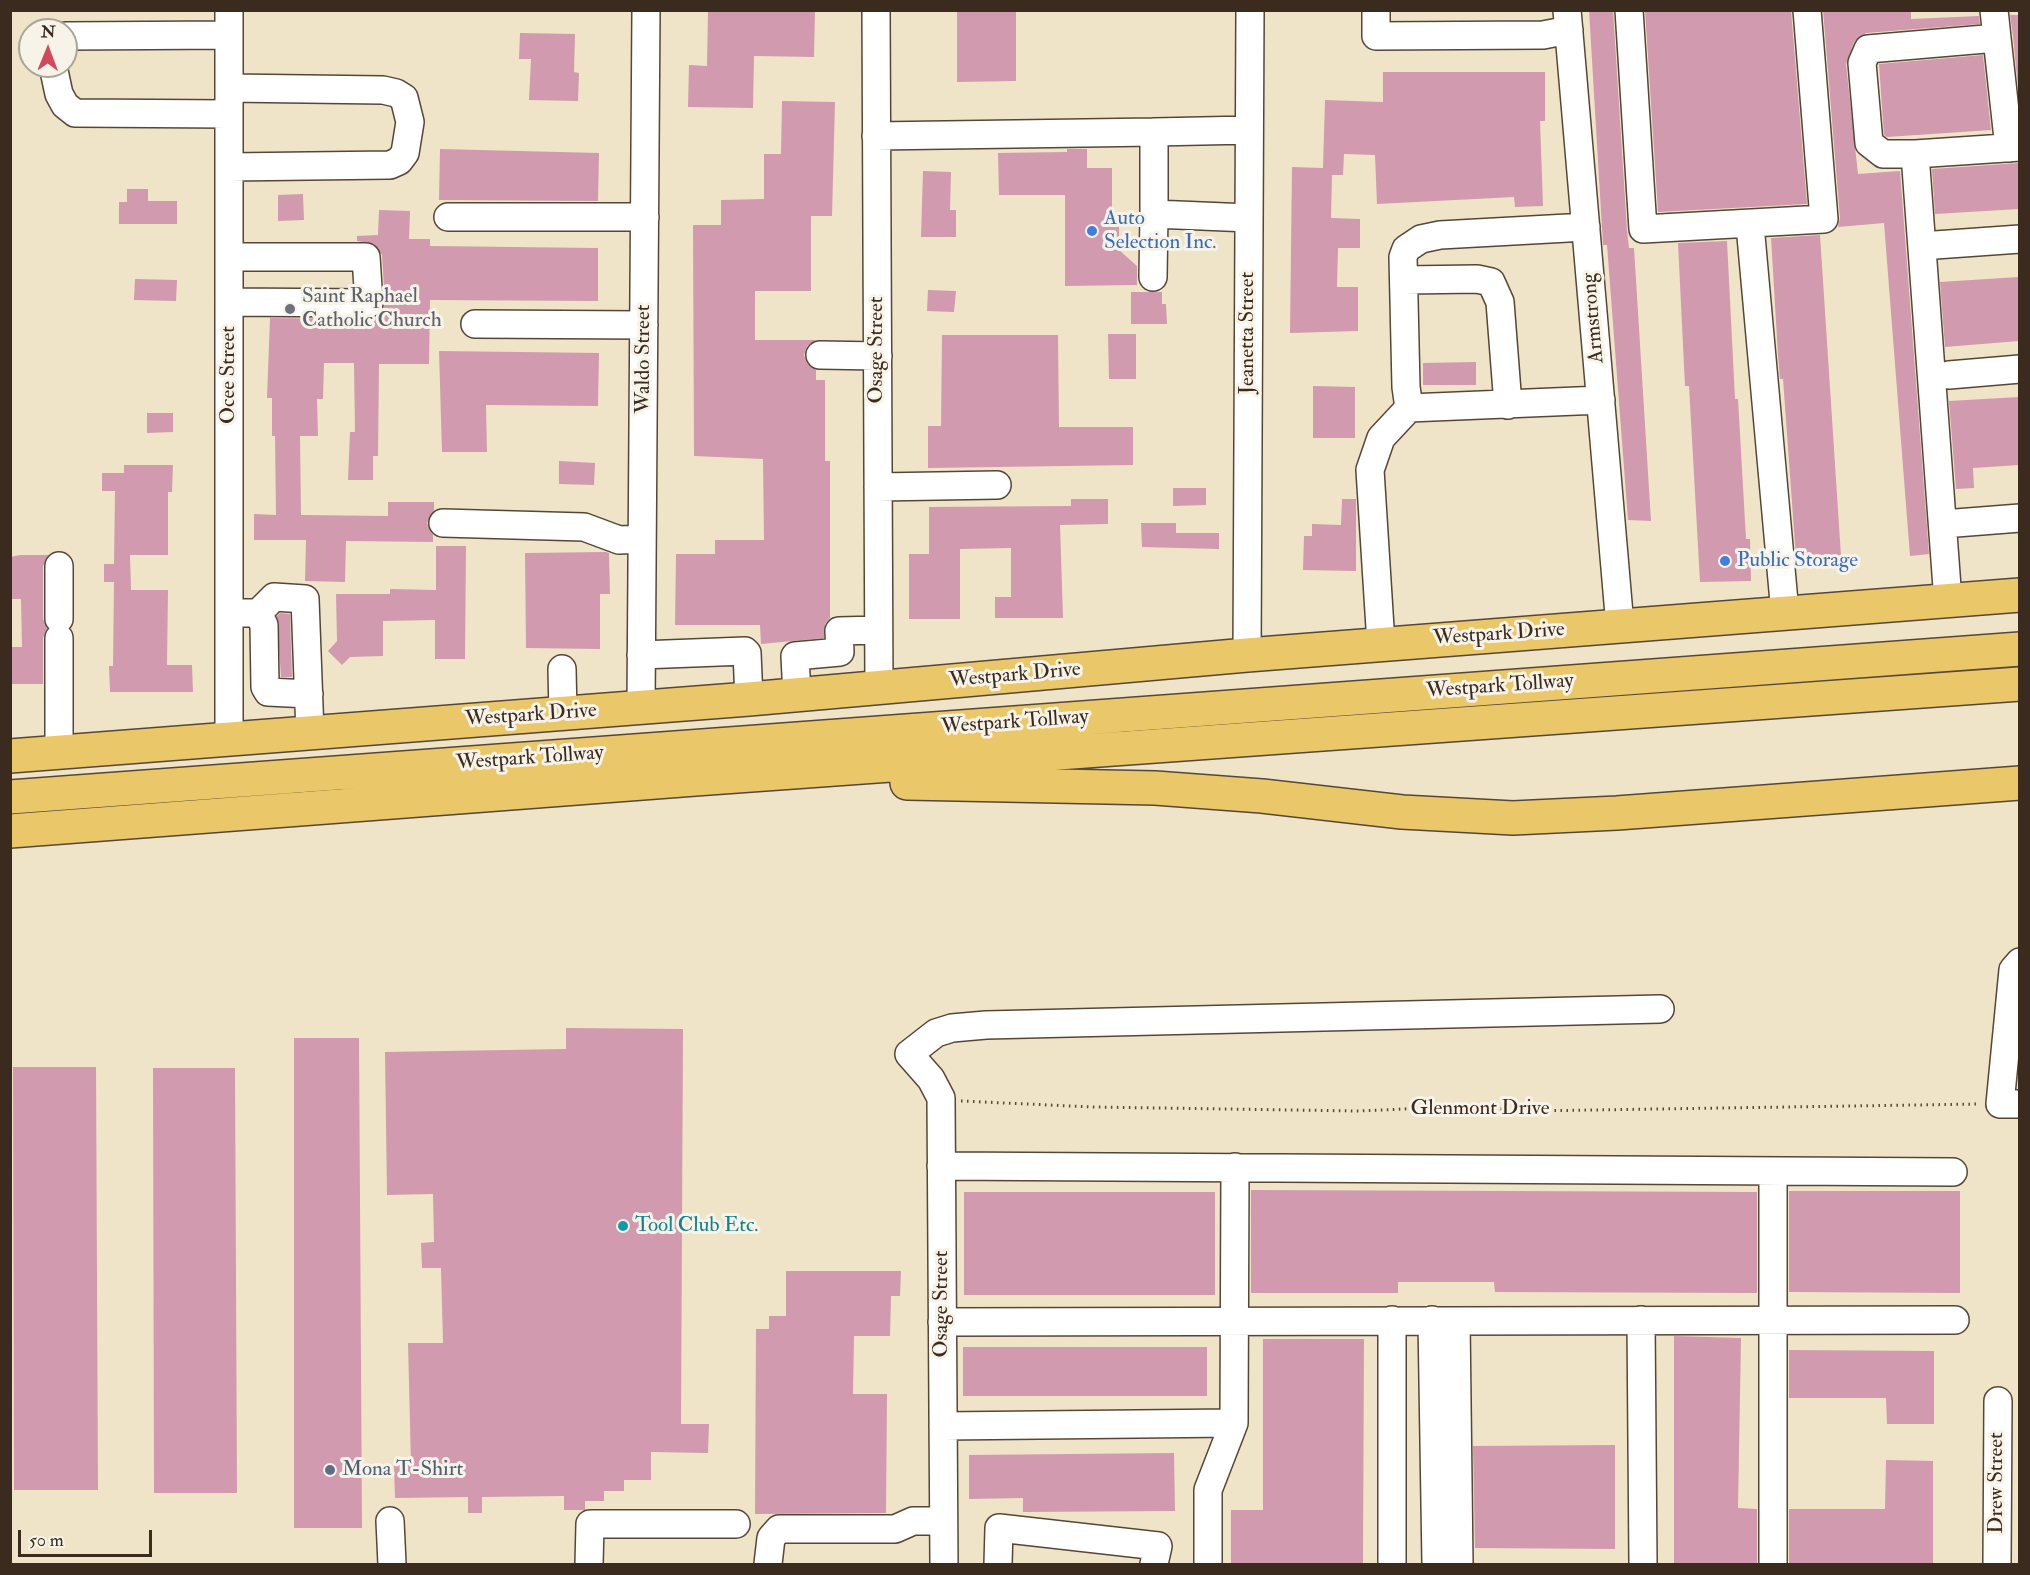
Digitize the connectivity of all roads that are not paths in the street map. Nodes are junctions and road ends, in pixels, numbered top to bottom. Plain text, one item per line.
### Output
1 (646, 10) edge
2 (876, 10) edge
3 (1250, 10) edge
4 (1376, 10) edge
5 (1629, 10) edge
6 (1807, 10) edge
7 (1994, 10) edge
8 (1568, 20) edge
9 (229, 23) edge
10 (78, 35) edge
11 (1997, 38) junction
12 (55, 78) edge
13 (229, 88) junction
14 (229, 114) junction
15 (1249, 130) junction
16 (1154, 132) junction
17 (876, 136) junction
18 (2014, 148) edge
19 (1915, 154) junction
20 (228, 167) junction
21 (1154, 214) junction
22 (448, 217) dead end
23 (645, 217) junction
24 (1249, 218) junction
25 (1750, 225) junction
26 (1586, 227) junction
27 (2019, 239) edge
28 (1935, 245) dead end
29 (229, 257) junction
30 (1154, 277) dead end
31 (1404, 280) junction
32 (229, 302) junction
33 (475, 324) dead end
34 (644, 325) junction
35 (820, 355) dead end
36 (878, 356) junction
37 (2019, 369) edge
38 (1949, 375) dead end
39 (1600, 400) junction
40 (1508, 405) junction
41 (1409, 408) junction
42 (997, 485) dead end
43 (878, 487) junction
44 (2019, 518) edge
45 (443, 523) dead end
46 (1943, 524) junction
47 (642, 539) junction
48 (59, 566) dead end
49 (2019, 595) edge
50 (1947, 601) junction
51 (229, 613) junction
52 (258, 613) junction
53 (1785, 613) junction
54 (1620, 626) junction
55 (878, 630) junction
56 (1381, 644) junction
57 (2019, 649) edge
58 (642, 655) junction
59 (1247, 655) junction
60 (562, 669) dead end
61 (2019, 684) edge
62 (879, 689) junction
63 (309, 694) junction
64 (797, 696) junction
65 (750, 699) junction
66 (641, 708) junction
67 (563, 714) junction
68 (310, 733) junction
69 (229, 739) junction
70 (59, 752) junction
71 (10, 756) edge
72 (695, 779) junction
73 (2019, 783) edge
74 (10, 797) edge
75 (10, 831) edge
76 (2019, 962) edge
77 (1660, 1009) dead end
78 (2012, 1073) edge
79 (2010, 1104) edge
80 (941, 1166) junction
81 (1235, 1167) junction
82 (1773, 1171) junction
83 (1953, 1172) dead end
84 (1392, 1320) junction
85 (1444, 1320) junction
86 (1641, 1320) junction
87 (1774, 1320) junction
88 (1955, 1320) dead end
89 (1236, 1321) junction
90 (942, 1322) junction
91 (2005, 1418) edge
92 (1234, 1423) junction
93 (943, 1426) junction
94 (390, 1521) dead end
95 (944, 1521) junction
96 (736, 1524) dead end
97 (392, 1564) edge
98 (589, 1564) edge
99 (768, 1564) edge
100 (944, 1564) edge
101 (998, 1564) edge
102 (1154, 1564) edge
103 (1208, 1564) edge
104 (1392, 1564) edge
105 (1436, 1564) edge
106 (1459, 1564) edge
107 (1643, 1564) edge
108 (1773, 1564) edge
109 (1997, 1564) edge

1 - 23 street, Waldo Street
2 - 17 street, Osage Street
3 - 15 street, Jeanetta Street
4 - 8 street
5 - 25 street
6 - 25 street
7 - 11 street
8 - 26 street, Armstrong
9 - 10 street
9 - 13 street, Ocee Street
11 - 18 street
11 - 19 street
12 - 14 street
13 - 14 street, Ocee Street
13 - 20 street
14 - 20 street, Ocee Street
15 - 16 street
15 - 24 street, Jeanetta Street
16 - 17 street
16 - 21 street
17 - 36 street, Osage Street
18 - 19 street
19 - 46 street
20 - 29 street, Ocee Street
21 - 24 street
21 - 30 street
22 - 23 street
23 - 34 street, Waldo Street
24 - 59 street, Jeanetta Street
25 - 53 street
26 - 31 street
26 - 39 street, Armstrong
27 - 28 street
29 - 32 street, Ocee Street
29 - 32 street
31 - 40 street
31 - 41 street
32 - 51 street, Ocee Street
33 - 34 street
34 - 47 street, Waldo Street
35 - 36 street
36 - 43 street, Osage Street
37 - 38 street
39 - 40 street
39 - 54 street, Armstrong
40 - 41 street
41 - 56 street
42 - 43 street
43 - 55 street, Osage Street
44 - 46 street
45 - 47 street
46 - 50 street
47 - 58 street, Waldo Street
48 - 70 street
49 - 50 main road, Westpark Drive
50 - 53 main road, Westpark Drive
51 - 52 street
51 - 69 street, Ocee Street
52 - 63 street
52 - 63 street
53 - 54 main road, Westpark Drive
54 - 56 main road, Westpark Drive
55 - 62 street, Osage Street
55 - 64 street
56 - 59 main road, Westpark Drive
57 - 74 main road, Westpark Tollway
58 - 65 street
58 - 66 street, Waldo Street
59 - 62 main road, Westpark Drive
60 - 67 street
61 - 72 main road, Westpark Tollway
62 - 64 main road, Westpark Drive
63 - 68 street
64 - 65 main road, Westpark Drive
65 - 66 main road, Westpark Drive
66 - 67 main road, Westpark Drive
67 - 68 main road, Westpark Drive
68 - 69 main road, Westpark Drive
69 - 70 main road, Westpark Drive
70 - 71 main road, Westpark Drive
72 - 73 main road
72 - 75 main road, Westpark Tollway
76 - 78 street
77 - 80 street, Osage Street
78 - 79 street
80 - 81 street
80 - 90 street, Osage Street
81 - 82 street
81 - 89 street
82 - 83 street
82 - 87 street
84 - 85 street
84 - 89 street
84 - 104 street
85 - 86 street
85 - 105 street
85 - 106 street
86 - 87 street
86 - 107 street
87 - 88 street
87 - 108 street
89 - 90 street
89 - 92 street
90 - 93 street, Osage Street
91 - 109 street, Drew Street
92 - 93 street
92 - 103 street
93 - 95 street, Osage Street
94 - 97 street
95 - 99 street
95 - 100 street, Osage Street
96 - 98 street
101 - 102 street

